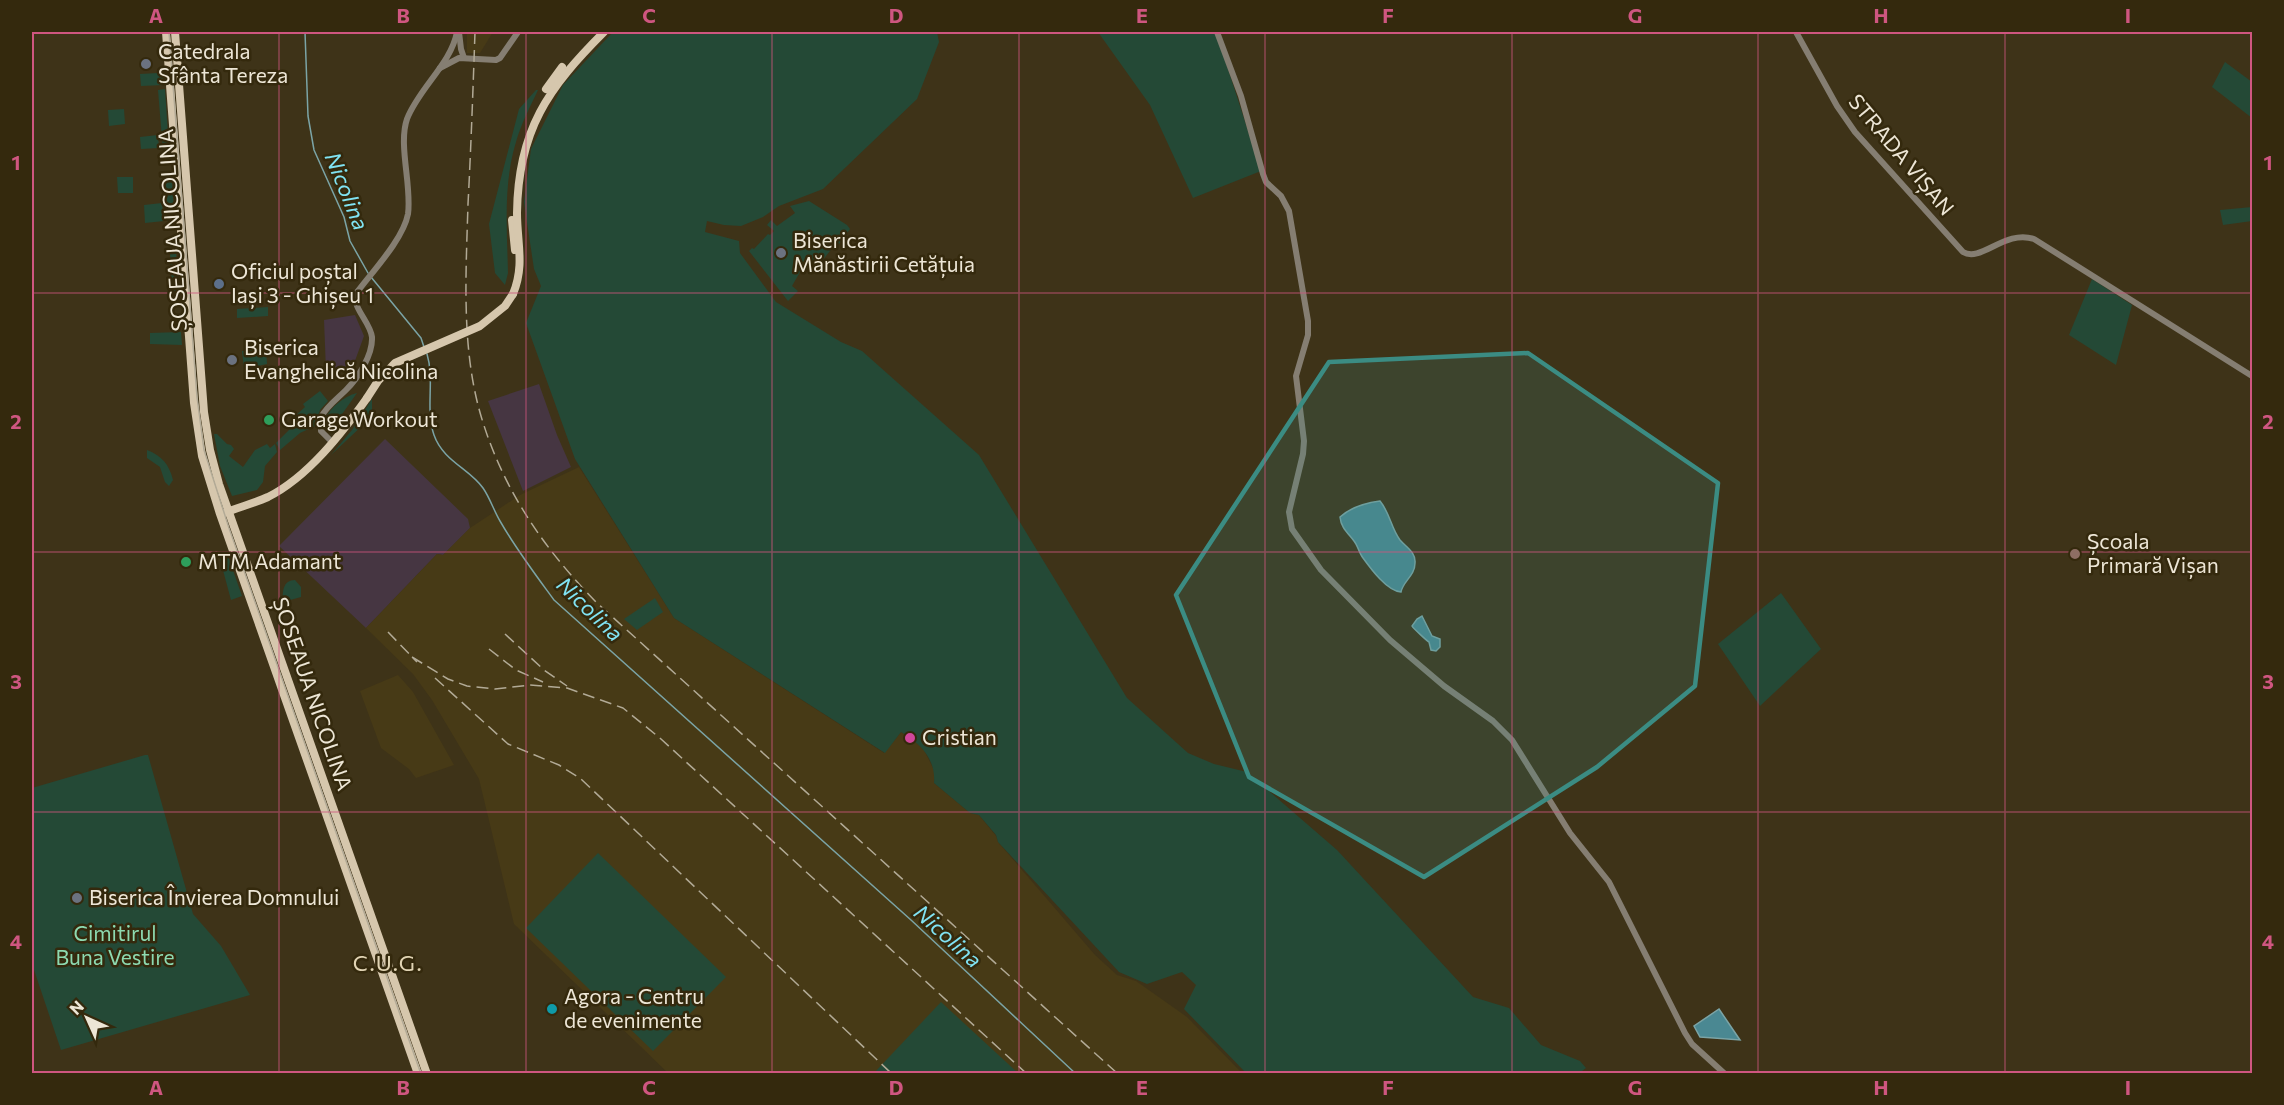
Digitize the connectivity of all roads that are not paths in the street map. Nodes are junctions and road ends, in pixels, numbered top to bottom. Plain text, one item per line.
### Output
1 (166, 32) edge
2 (175, 32) edge
3 (458, 32) edge
4 (518, 32) edge
5 (597, 32) edge
6 (604, 32) edge
7 (1217, 32) edge
8 (1796, 32) edge
9 (464, 58) junction
10 (438, 71) junction
11 (511, 293) junction
12 (2253, 376) edge
13 (331, 441) junction
14 (228, 509) junction
15 (219, 512) junction
16 (418, 1074) edge
17 (428, 1074) edge
18 (1725, 1074) edge

1 - 15 main road, ȘOSEAUA NICOLINA
2 - 14 main road, ȘOSEAUA NICOLINA
3 - 9 street
3 - 10 street
4 - 9 street
5 - 11 main road
6 - 11 main road
7 - 18 street
8 - 12 street, STRADA VIȘAN
9 - 10 street
10 - 13 street
11 - 13 main road, bridge
13 - 14 main road
14 - 15 main road
14 - 17 main road, ȘOSEAUA NICOLINA
15 - 16 main road, ȘOSEAUA NICOLINA

